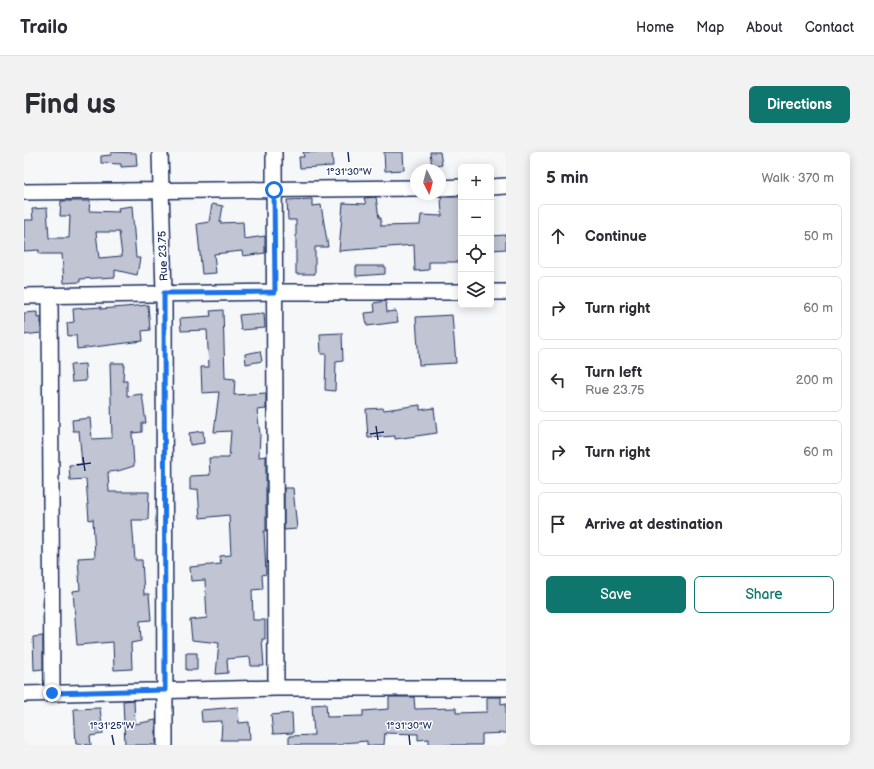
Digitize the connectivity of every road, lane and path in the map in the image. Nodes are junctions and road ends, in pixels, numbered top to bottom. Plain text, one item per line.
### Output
1 (160, 152) edge
2 (274, 152) edge
3 (506, 186) edge
4 (458, 187) edge
5 (494, 187) edge
6 (410, 188) edge
7 (446, 188) edge
8 (274, 190) junction
9 (161, 191) junction
10 (24, 192) edge
11 (275, 292) junction
12 (458, 292) edge
13 (494, 292) edge
14 (506, 292) edge
15 (164, 293) junction
16 (24, 296) edge
17 (50, 296) junction
18 (276, 688) junction
19 (506, 688) edge
20 (165, 690) junction
21 (52, 693) junction
22 (24, 694) edge
23 (165, 745) edge

1 - 9 street, Rue 23.75
2 - 8 street
3 - 5 street
4 - 7 street
6 - 8 street
8 - 9 street
8 - 11 street
9 - 10 street
9 - 15 street, Rue 23.75
11 - 12 street
11 - 15 street
11 - 18 street
13 - 14 street
15 - 17 street
15 - 20 street, Rue 23.75
16 - 17 street
17 - 21 street
18 - 19 street
18 - 20 street
20 - 21 street
20 - 23 street, Rue 23.75
21 - 22 street

